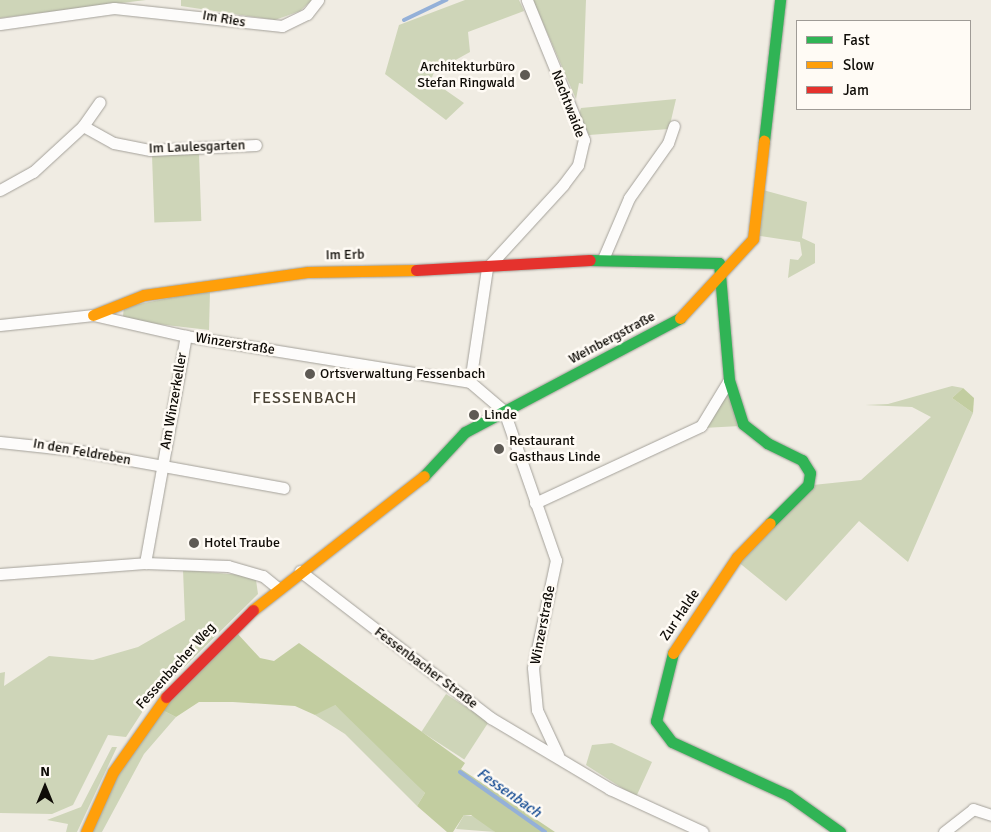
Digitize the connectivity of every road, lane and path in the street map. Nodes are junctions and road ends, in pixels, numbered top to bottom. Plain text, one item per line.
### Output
1 (318, 0) edge
2 (527, 0) edge
3 (780, 0) edge
4 (0, 24) edge
5 (100, 102) dead end
6 (83, 126) junction
7 (674, 126) dead end
8 (256, 145) dead end
9 (0, 190) edge
10 (603, 259) junction
11 (487, 268) junction
12 (723, 269) junction
13 (93, 315) junction
14 (0, 325) edge
15 (186, 336) junction
16 (729, 380) junction
17 (470, 382) junction
18 (504, 411) junction
19 (0, 442) edge
20 (163, 466) junction
21 (284, 488) dead end
22 (535, 503) junction
23 (145, 563) junction
24 (300, 571) junction
25 (0, 574) edge
26 (278, 588) junction
27 (558, 755) junction
28 (991, 815) edge
29 (86, 832) edge
30 (703, 832) edge
31 (840, 832) edge
32 (944, 832) edge

1 - 4 street, Im Ries
2 - 11 street, Nachtwaide
3 - 12 street, Weinbergstraße
5 - 6 street
6 - 8 street, Im Laulesgarten
6 - 9 street
7 - 10 street
10 - 11 street, Im Erb
10 - 12 street, Im Erb
11 - 13 street, Im Erb
11 - 17 street
12 - 16 street, Zur Halde
12 - 18 street, Weinbergstraße
13 - 14 street, Winzerstraße
13 - 15 street, Winzerstraße
15 - 17 street, Winzerstraße
15 - 20 street, Am Winzerkeller
16 - 22 street
16 - 31 street, Zur Halde
17 - 18 street
18 - 22 street, Winzerstraße
18 - 24 street, Weinbergstraße
19 - 20 street, In den Feldreben
20 - 21 street, Am Winzerkeller
20 - 23 street, Am Winzerkeller
22 - 27 street, Winzerstraße
23 - 25 street
23 - 26 street
24 - 26 street, Weinbergstraße
24 - 27 street, Fessenbacher Straße
26 - 29 street, Fessenbacher Weg
27 - 30 street
28 - 32 street

